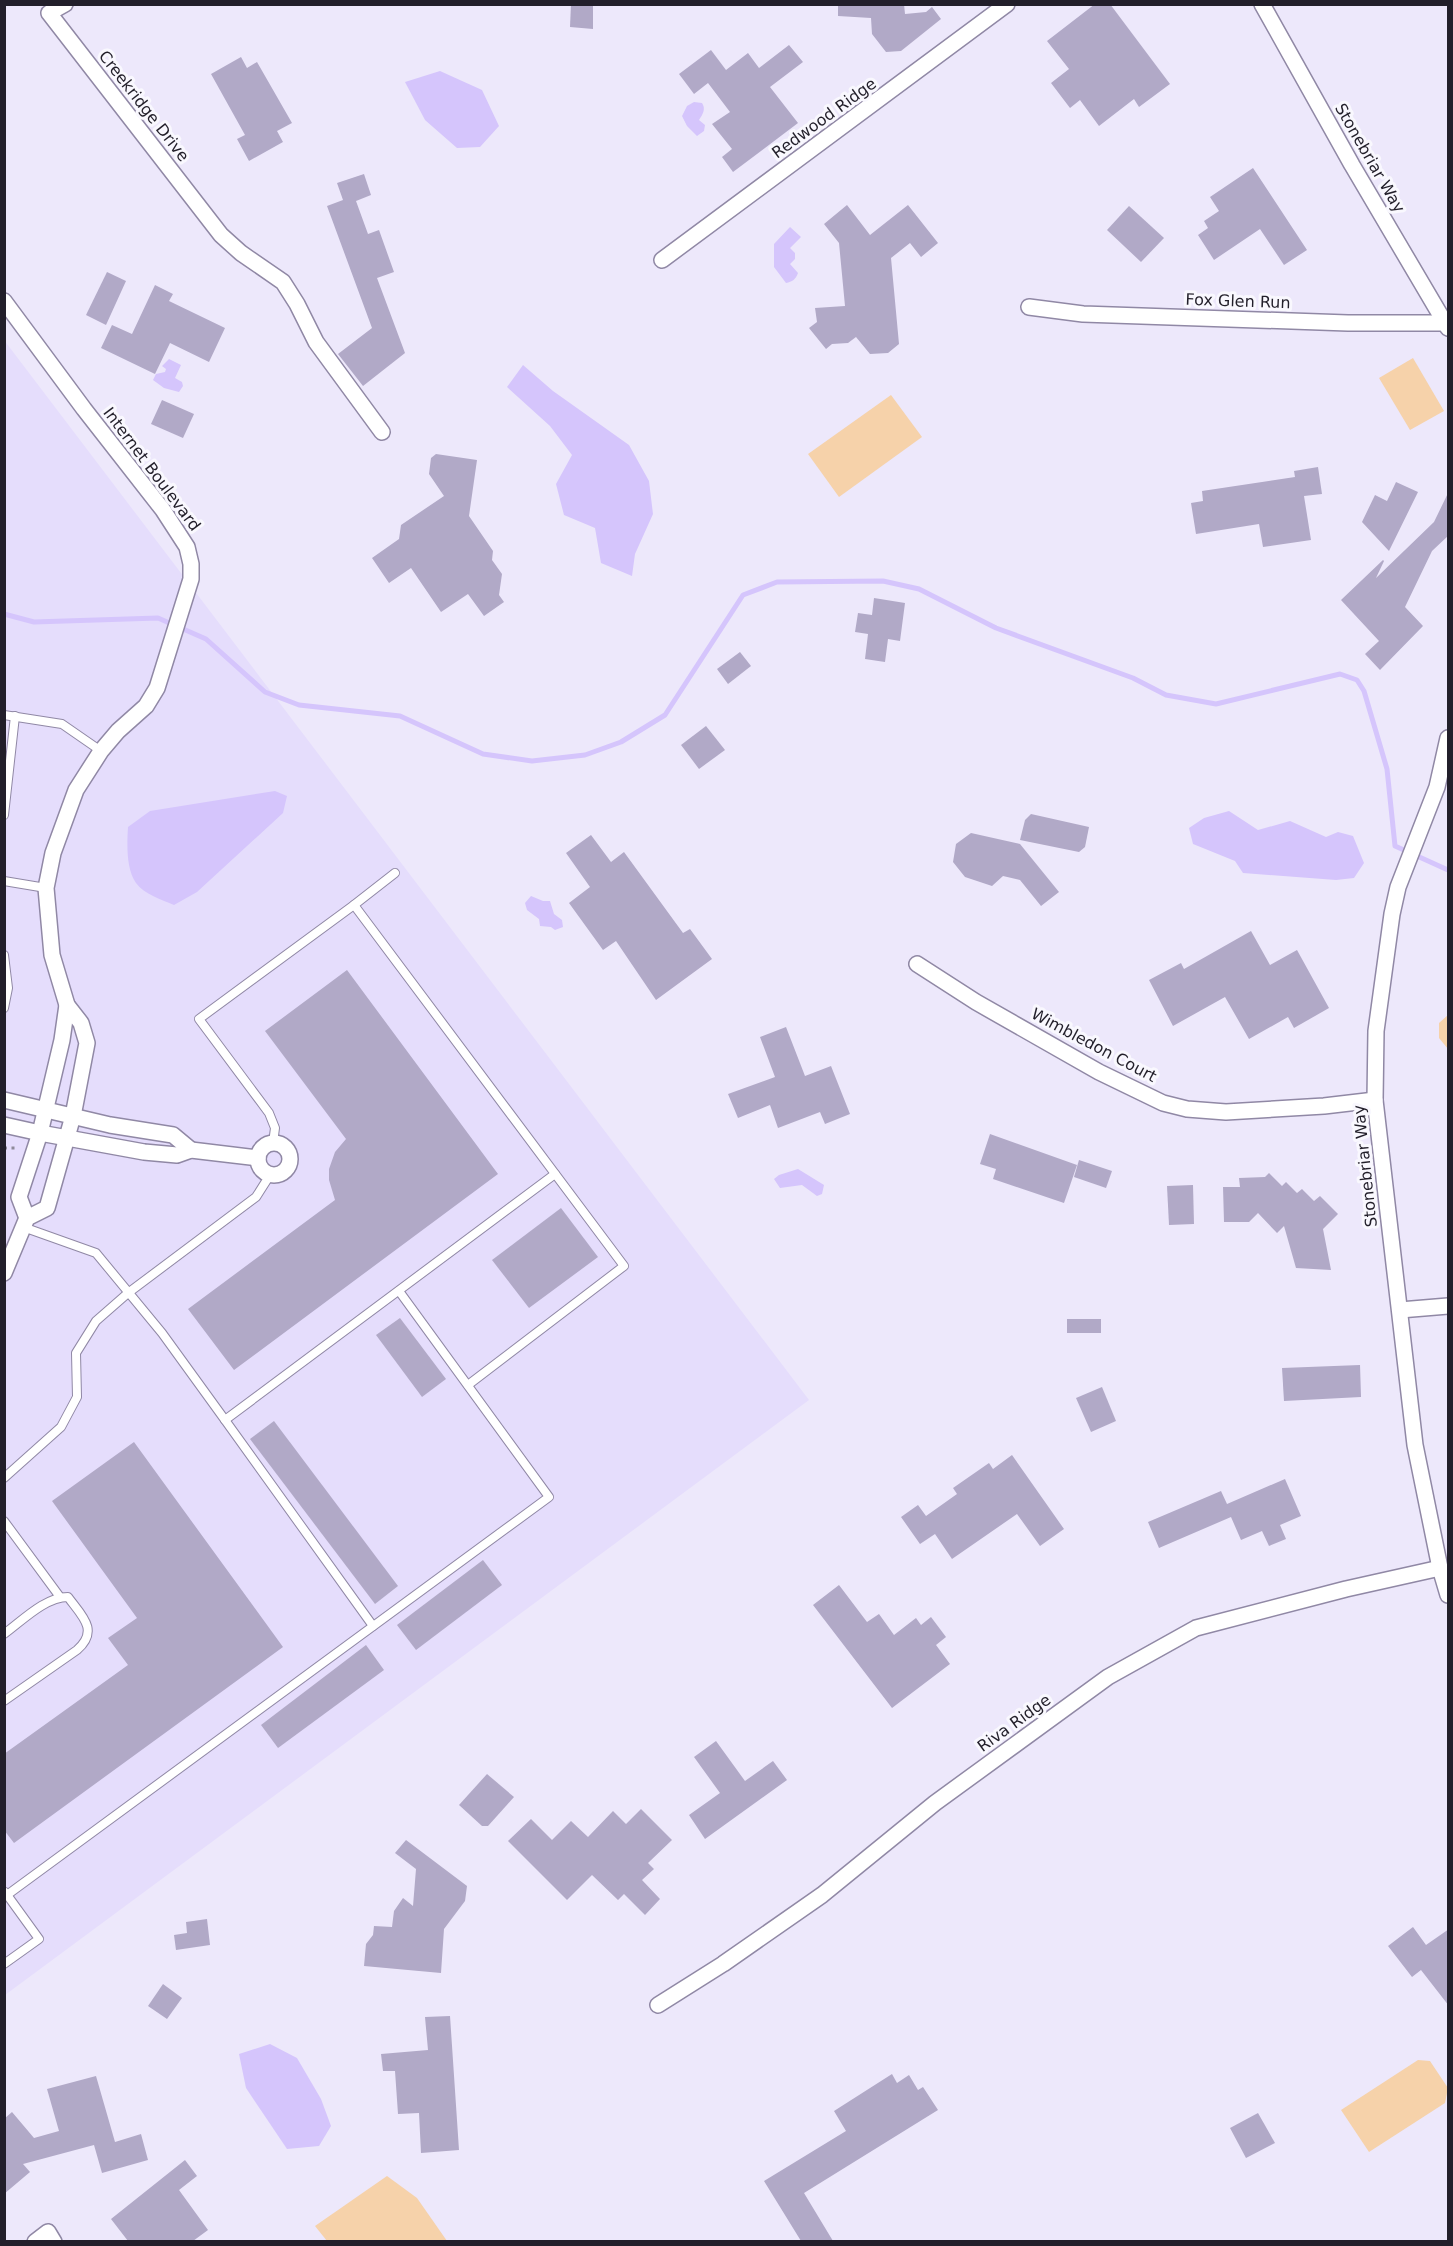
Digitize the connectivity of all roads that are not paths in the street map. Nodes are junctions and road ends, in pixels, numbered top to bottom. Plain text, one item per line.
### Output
1 (65, 4) edge
2 (1008, 4) edge
3 (1262, 4) edge
4 (662, 260) dead end
5 (4, 301) edge
6 (1029, 307) dead end
7 (1447, 325) edge
8 (382, 432) dead end
9 (4, 715) edge
10 (15, 716) junction
11 (1449, 738) edge
12 (101, 751) junction
13 (4, 815) edge
14 (395, 873) dead end
15 (4, 881) edge
16 (46, 888) junction
17 (354, 905) junction
18 (4, 955) edge
19 (917, 964) dead end
20 (67, 1005) junction
21 (4, 1008) edge
22 (4, 1100) edge
23 (1375, 1100) junction
24 (45, 1111) junction
25 (73, 1116) junction
26 (4, 1125) edge
27 (40, 1133) junction
28 (67, 1138) junction
29 (273, 1143) junction
30 (190, 1150) junction
31 (258, 1158) junction
32 (555, 1174) junction
33 (270, 1175) junction
34 (25, 1222) junction
35 (4, 1273) edge
36 (399, 1291) junction
37 (128, 1293) junction
38 (1449, 1306) edge
39 (1400, 1310) junction
40 (468, 1385) junction
41 (225, 1420) junction
42 (4, 1478) edge
43 (4, 1521) edge
44 (1440, 1569) junction
45 (1449, 1595) edge
46 (60, 1597) junction
47 (373, 1626) junction
48 (4, 1634) edge
49 (4, 1701) edge
50 (6, 1893) edge
51 (4, 1964) edge
52 (658, 2005) dead end
53 (51, 2236) edge
54 (35, 2241) edge

1 - 8 street, Creekridge Drive
2 - 4 street, Redwood Ridge
3 - 7 street, Stonebriar Way
5 - 12 street, Internet Boulevard
6 - 7 street, Fox Glen Run
9 - 10 lane
10 - 12 lane
10 - 13 lane
11 - 23 street, Stonebriar Way
12 - 16 street, Internet Boulevard
14 - 17 lane
15 - 16 lane
16 - 20 street, Internet Boulevard
17 - 29 lane
17 - 32 lane
18 - 21 lane
19 - 23 street, Wimbledon Court
20 - 24 street, Internet Boulevard
20 - 25 street, Internet Boulevard
22 - 24 street
23 - 39 street, Stonebriar Way
24 - 25 street
24 - 27 street, Internet Boulevard
25 - 28 street, Internet Boulevard
25 - 30 street
26 - 27 street
27 - 28 street
27 - 34 street, Internet Boulevard
28 - 30 street
28 - 34 street, Internet Boulevard
29 - 31 street
29 - 33 street
30 - 31 street
31 - 33 street
32 - 36 lane
32 - 40 lane
33 - 37 lane
34 - 35 street, Internet Boulevard
34 - 37 lane
36 - 40 lane
36 - 41 lane
37 - 41 lane
37 - 42 lane
38 - 39 street
39 - 44 street, Stonebriar Way
40 - 47 lane
41 - 47 lane
43 - 46 lane
44 - 45 street, Stonebriar Way
44 - 52 street, Riva Ridge
46 - 48 lane
46 - 49 lane
47 - 50 lane
50 - 51 lane
53 - 54 street

